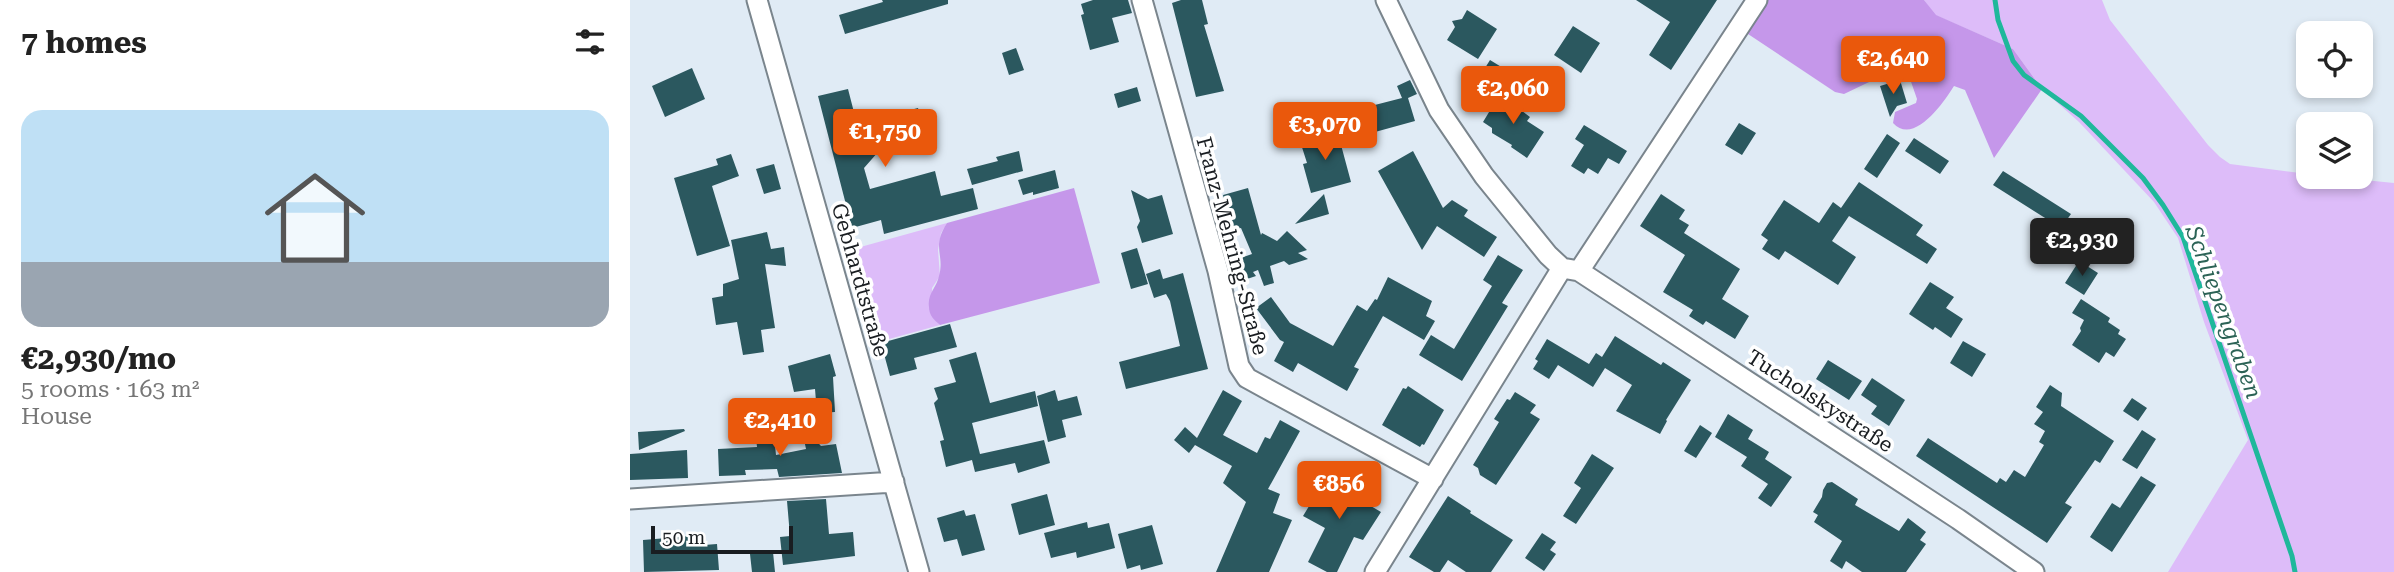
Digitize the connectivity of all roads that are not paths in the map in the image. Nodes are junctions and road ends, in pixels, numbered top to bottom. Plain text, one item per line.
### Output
1 (757, 0) edge
2 (1142, 0) edge
3 (1386, 0) edge
4 (1757, 0) edge
5 (1570, 269) junction
6 (1433, 479) junction
7 (894, 482) junction
8 (630, 499) edge
9 (919, 572) edge
10 (1375, 572) edge
11 (2034, 572) edge

1 - 7 street, Gebhardtstraße
2 - 6 street, Franz-Mehring-Straße
3 - 5 street, Tucholskystraße
4 - 5 street
5 - 6 street
5 - 11 street, Tucholskystraße
6 - 10 street
7 - 8 street
7 - 9 street, Gebhardtstraße

